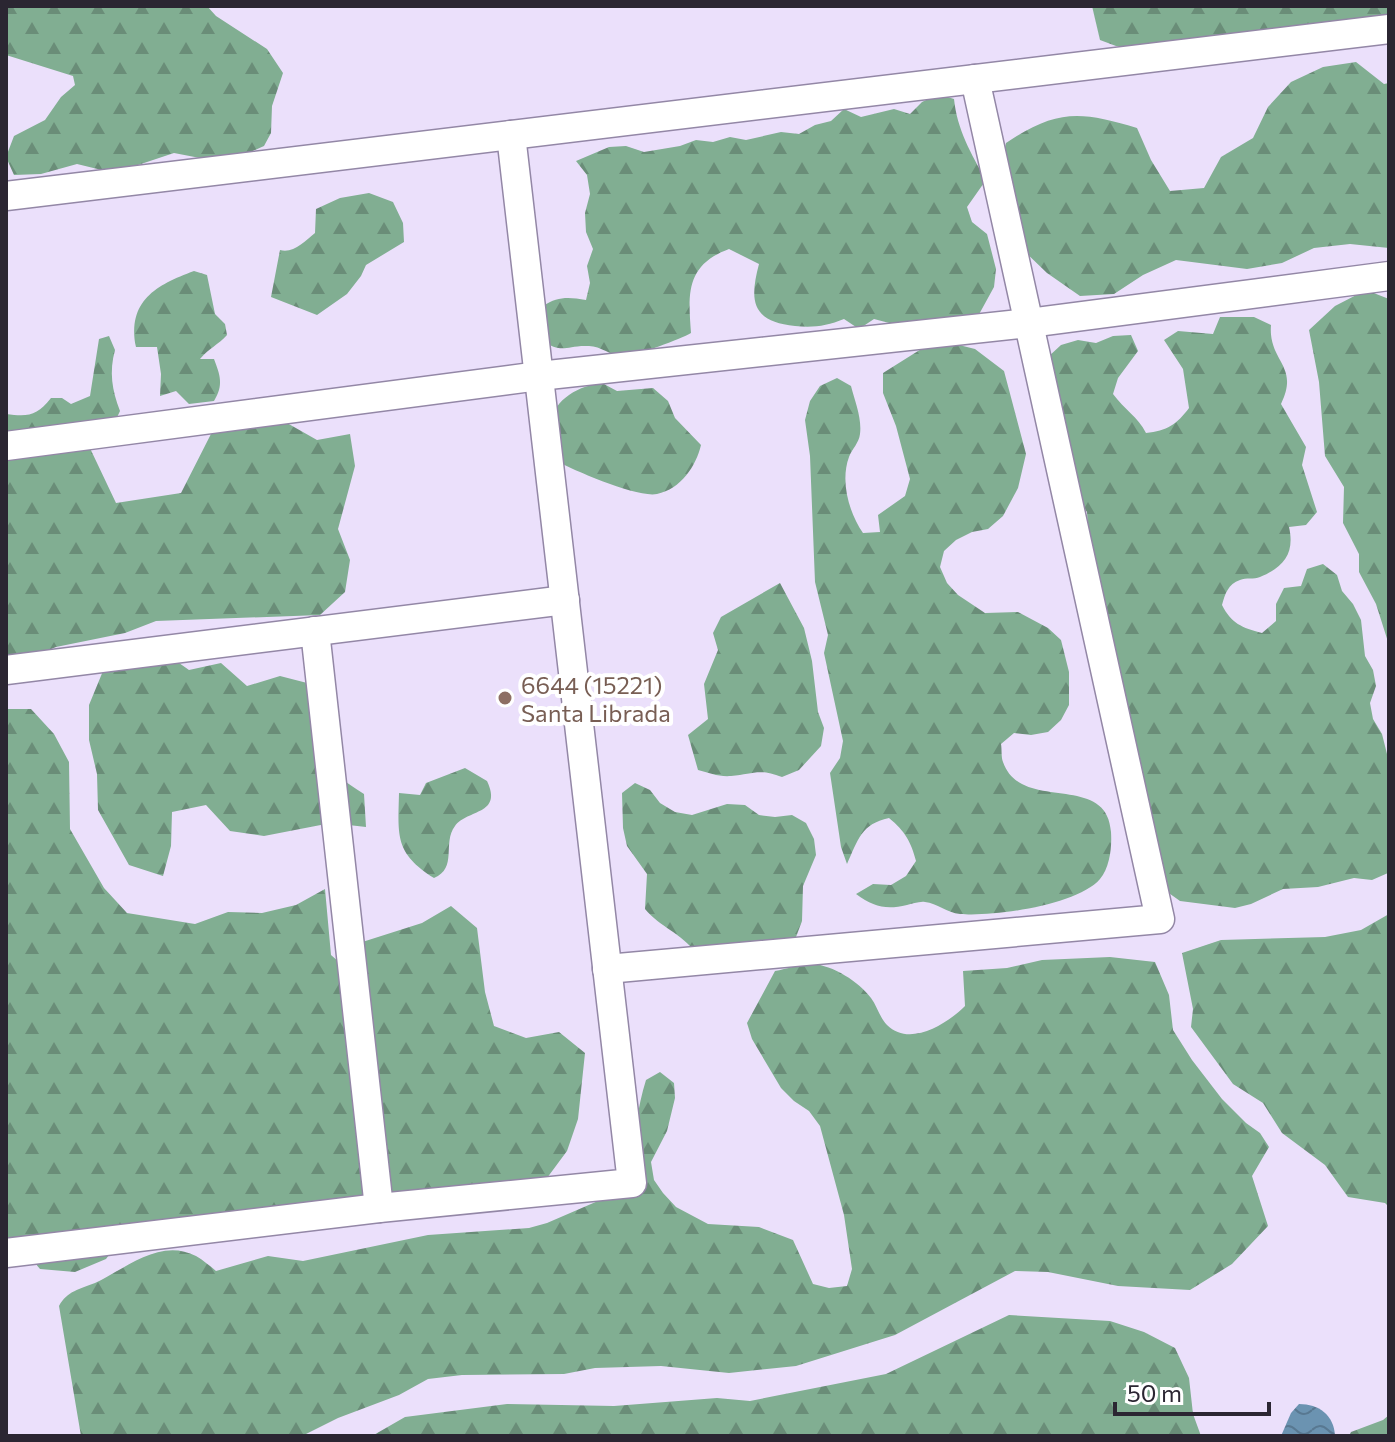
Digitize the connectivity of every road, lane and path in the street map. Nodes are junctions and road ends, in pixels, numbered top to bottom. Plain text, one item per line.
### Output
1 (1389, 29) edge
2 (975, 79) junction
3 (511, 135) junction
4 (6, 196) edge
5 (1389, 276) edge
6 (1029, 323) junction
7 (539, 376) junction
8 (6, 446) edge
9 (565, 600) junction
10 (315, 631) junction
11 (6, 670) edge
12 (607, 969) junction
13 (379, 1208) junction
14 (6, 1253) edge

1 - 2 street
2 - 3 street
2 - 6 street
3 - 4 street
3 - 7 street
5 - 6 street
6 - 7 street
6 - 12 street
7 - 8 street
7 - 9 street
9 - 10 street
9 - 12 street
10 - 11 street
10 - 13 street
12 - 13 street
13 - 14 street

